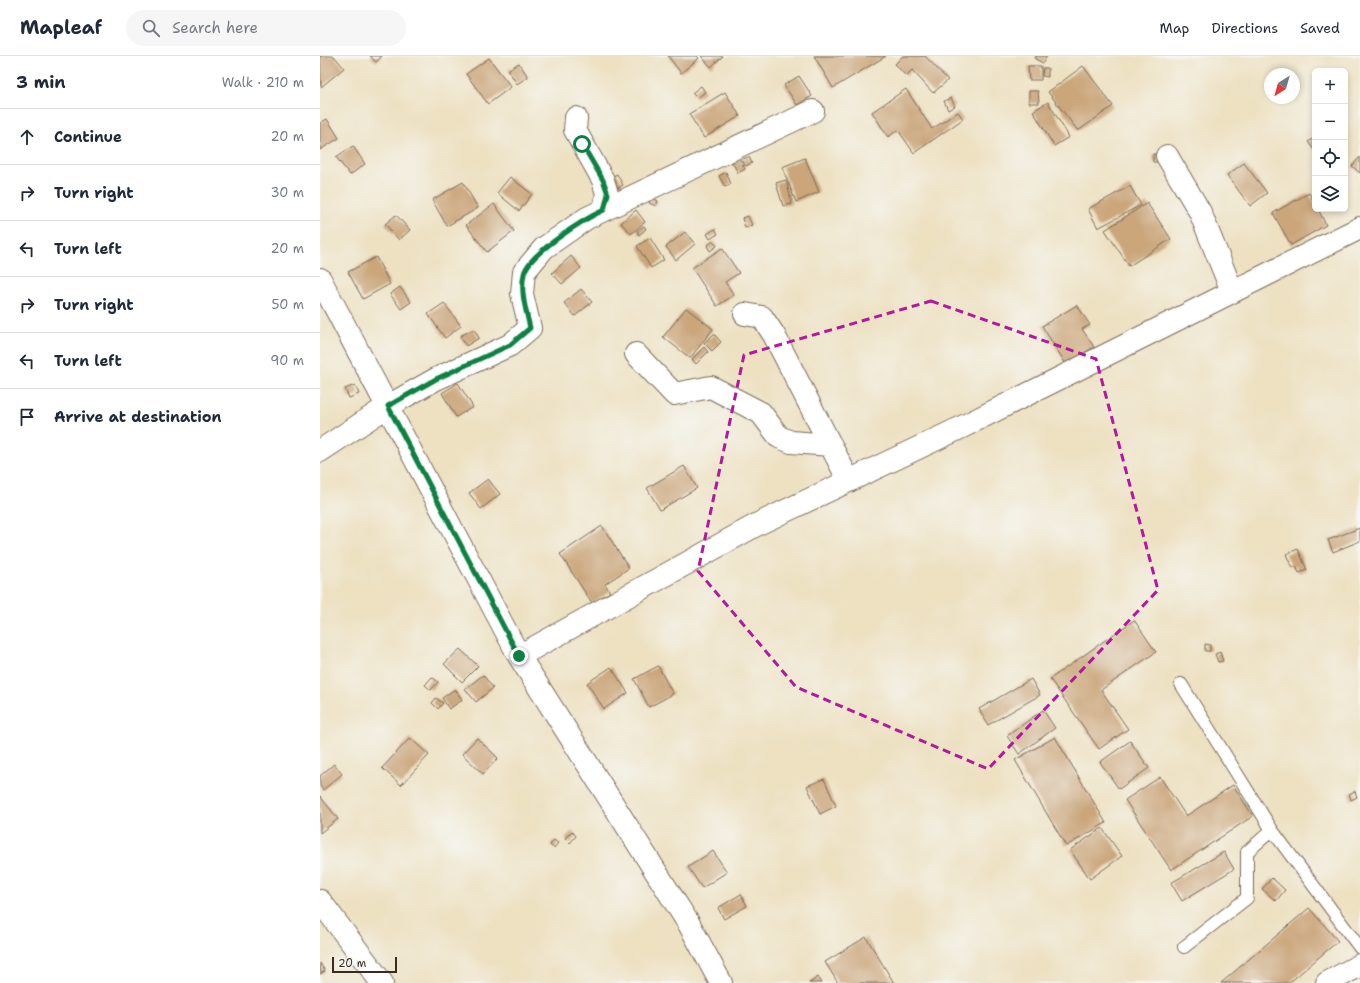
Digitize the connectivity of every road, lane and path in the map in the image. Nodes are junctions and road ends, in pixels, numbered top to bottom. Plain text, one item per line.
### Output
1 (813, 111) dead end
2 (576, 118) dead end
3 (1167, 156) dead end
4 (604, 210) junction
5 (1360, 228) edge
6 (320, 279) edge
7 (1232, 291) junction
8 (745, 314) dead end
9 (636, 354) dead end
10 (388, 406) junction
11 (831, 445) junction
12 (320, 451) edge
13 (849, 481) junction
14 (519, 656) junction
15 (1181, 684) dead end
16 (1272, 830) junction
17 (320, 901) edge
18 (1184, 947) dead end
19 (1360, 948) edge
20 (1360, 965) edge
21 (382, 983) edge
22 (720, 983) edge
23 (1327, 983) edge

1 - 4 street
2 - 4 street
3 - 7 street
4 - 10 street
5 - 7 street
6 - 10 street
7 - 13 street
8 - 11 street
9 - 11 street
10 - 12 street
10 - 14 street
11 - 13 street
13 - 14 street
14 - 22 street
15 - 16 lane
16 - 18 lane
16 - 19 lane
17 - 21 street
20 - 23 street

